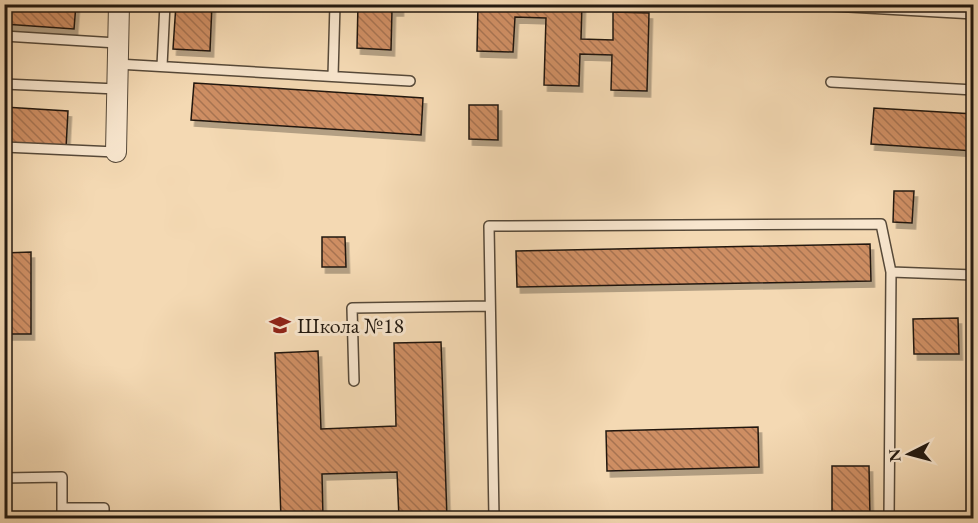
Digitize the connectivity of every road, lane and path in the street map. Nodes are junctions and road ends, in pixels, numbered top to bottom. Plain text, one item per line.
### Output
1 (118, 4) edge
2 (165, 4) edge
3 (336, 4) edge
4 (795, 4) edge
5 (974, 14) edge
6 (4, 36) edge
7 (117, 43) junction
8 (117, 64) junction
9 (162, 66) junction
10 (333, 76) junction
11 (410, 81) dead end
12 (831, 82) dead end
13 (4, 84) edge
14 (117, 89) junction
15 (974, 90) edge
16 (4, 147) edge
17 (116, 152) joint
18 (891, 272) junction
19 (974, 275) edge
20 (490, 306) junction
21 (354, 381) dead end
22 (4, 478) edge
23 (62, 508) junction
24 (63, 519) edge
25 (104, 519) edge
26 (494, 519) edge
27 (889, 519) edge

1 - 7 street
2 - 9 lane
3 - 10 lane
4 - 5 lane
6 - 7 lane
7 - 8 street
8 - 9 lane
8 - 14 street
9 - 10 lane
10 - 11 lane
12 - 15 lane
13 - 14 lane
14 - 17 street
16 - 17 lane
18 - 19 lane
18 - 20 lane
18 - 27 lane
20 - 21 lane
20 - 26 lane
22 - 23 lane
23 - 24 lane
23 - 25 lane

